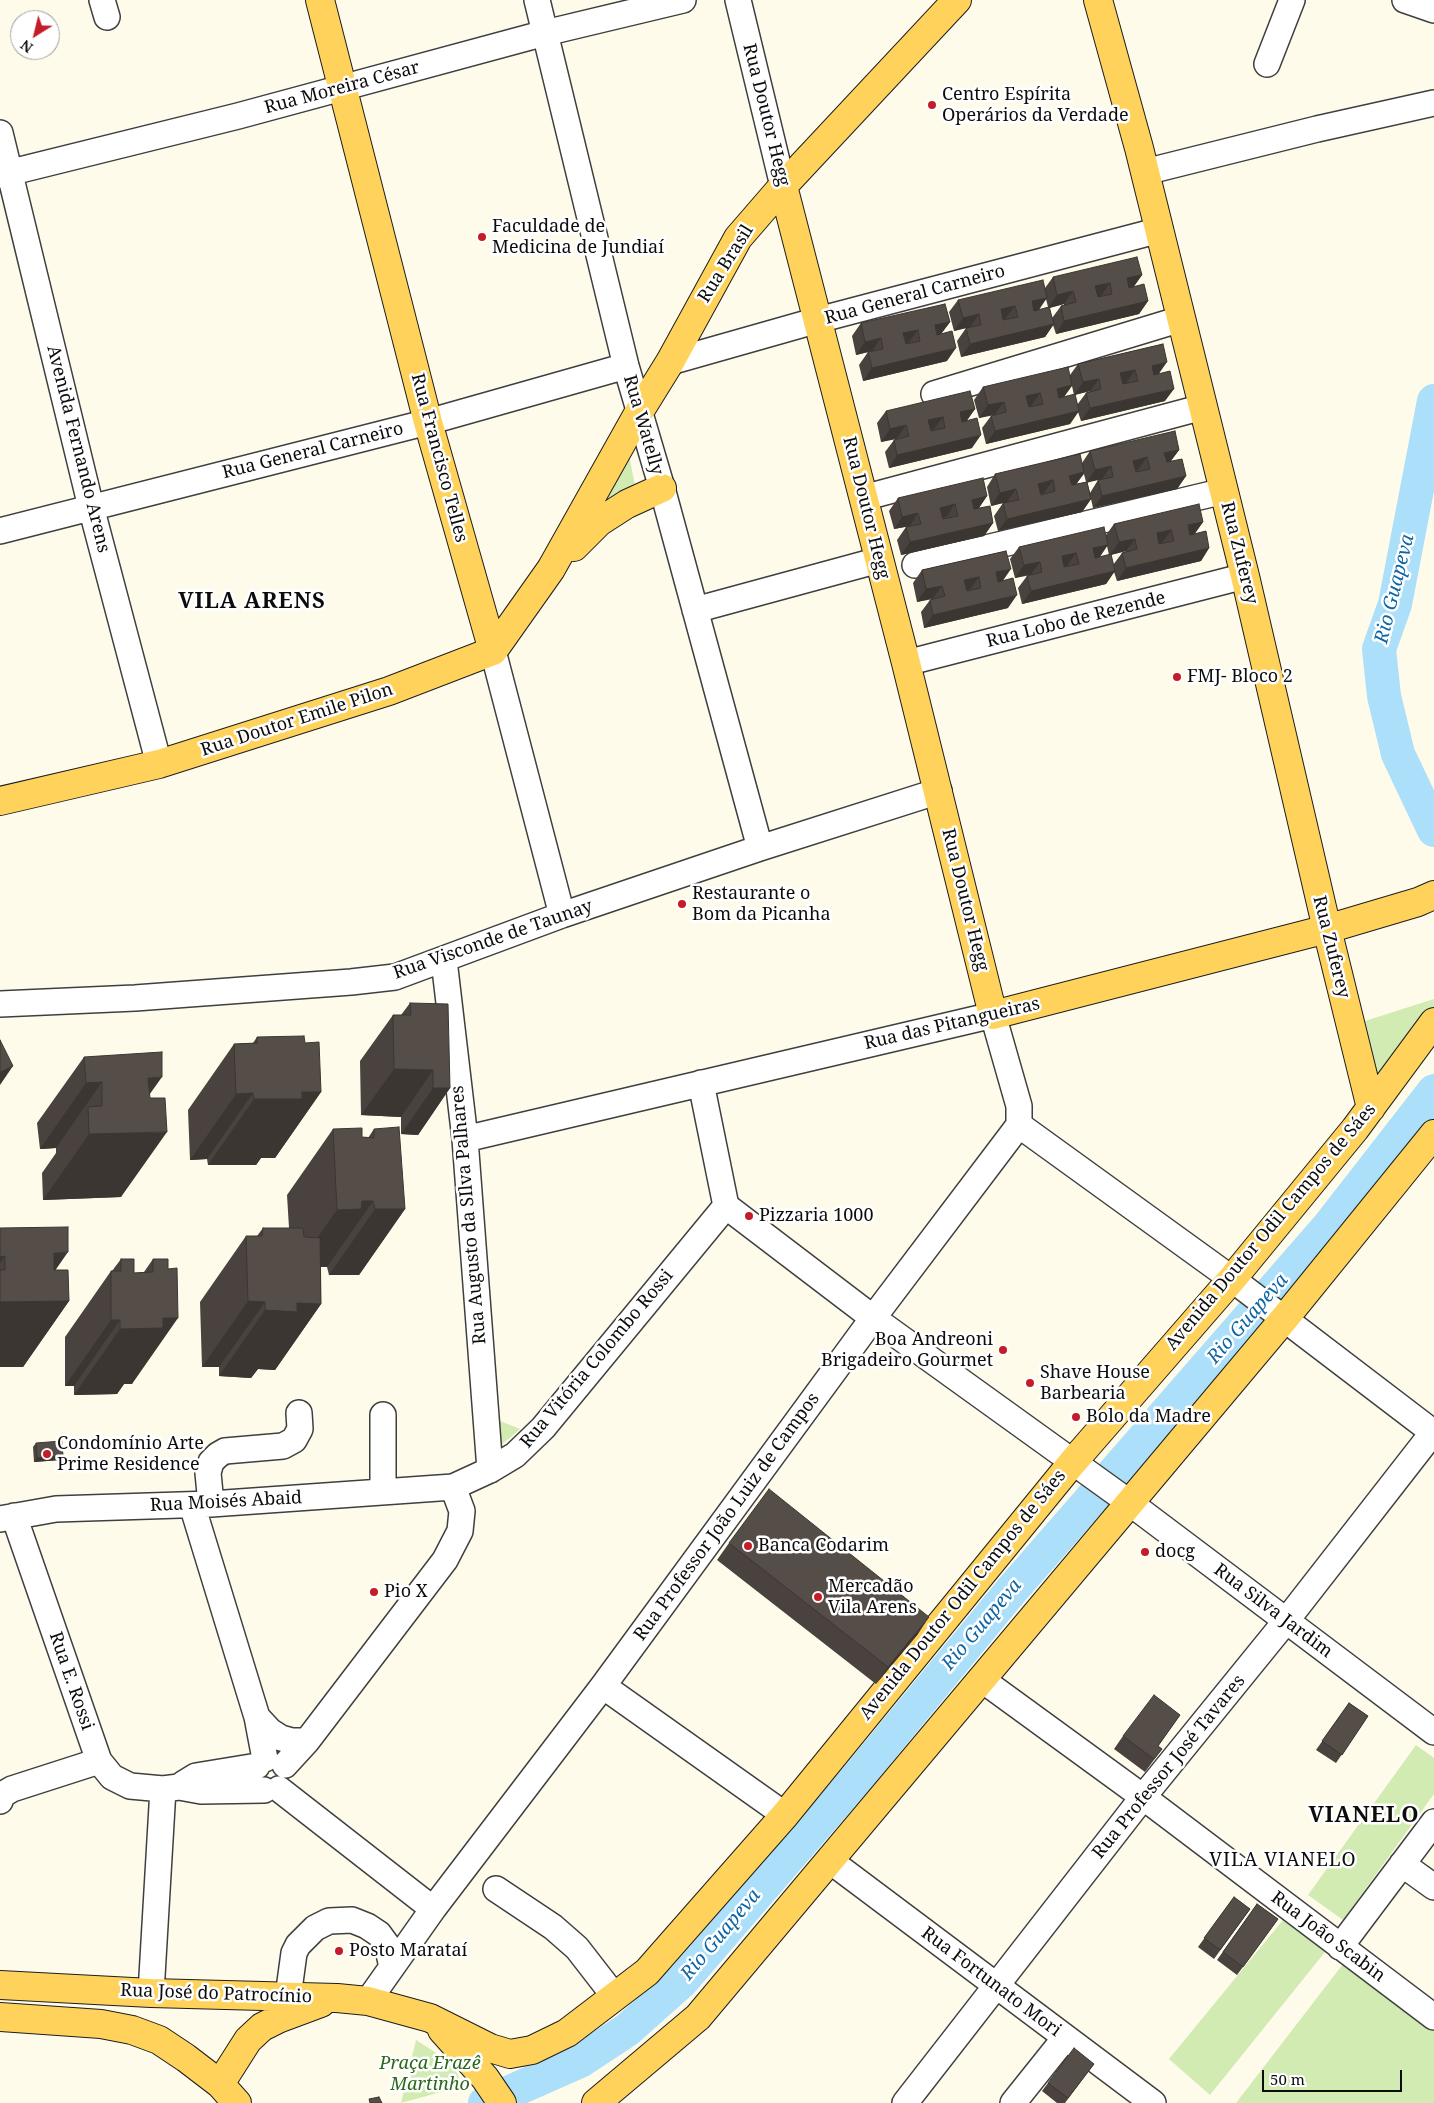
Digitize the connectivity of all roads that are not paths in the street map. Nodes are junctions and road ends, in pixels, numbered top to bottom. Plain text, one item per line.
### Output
1 (320, 0) edge
2 (537, 0) edge
3 (683, 0) edge
4 (738, 0) edge
5 (957, 0) edge
6 (1098, 0) edge
7 (1292, 0) edge
8 (1405, 0) edge
9 (1434, 10) edge
10 (545, 33) junction
11 (1267, 64) dead end
12 (342, 89) junction
13 (1434, 104) edge
14 (0, 133) edge
15 (1145, 172) junction
16 (5, 173) edge
17 (783, 186) junction
18 (1160, 230) junction
19 (1181, 319) junction
20 (818, 320) junction
21 (670, 362) junction
22 (626, 366) junction
23 (934, 394) dead end
24 (1203, 408) junction
25 (639, 412) junction
26 (428, 422) junction
27 (662, 488) junction
28 (1224, 491) junction
29 (863, 498) junction
30 (91, 507) junction
31 (0, 531) edge
32 (879, 560) junction
33 (916, 565) dead end
34 (551, 569) junction
35 (1245, 576) junction
36 (695, 610) junction
37 (493, 651) junction
38 (906, 664) junction
39 (159, 764) junction
40 (939, 791) junction
41 (0, 801) edge
42 (760, 848) junction
43 (1434, 895) edge
44 (562, 915) junction
45 (1327, 929) junction
46 (444, 960) junction
47 (0, 1004) edge
48 (993, 1015) junction
49 (1434, 1022) edge
50 (701, 1083) junction
51 (1370, 1108) junction
52 (1019, 1125) junction
53 (1434, 1135) edge
54 (465, 1139) junction
55 (726, 1206) junction
56 (1237, 1283) junction
57 (1279, 1315) junction
58 (873, 1318) junction
59 (299, 1413) dead end
60 (382, 1415) dead end
61 (1434, 1432) edge
62 (490, 1470) junction
63 (1082, 1470) junction
64 (452, 1486) junction
65 (383, 1492) junction
66 (1122, 1498) junction
67 (202, 1505) junction
68 (7, 1518) edge
69 (1286, 1621) junction
70 (981, 1679) junction
71 (604, 1686) junction
72 (257, 1717) junction
73 (1434, 1732) edge
74 (307, 1741) junction
75 (100, 1760) junction
76 (270, 1774) junction
77 (171, 1788) junction
78 (1143, 1797) junction
79 (0, 1801) edge
80 (785, 1815) junction
81 (1434, 1822) edge
82 (829, 1860) junction
83 (1402, 1864) junction
84 (1434, 1887) edge
85 (496, 1889) dead end
86 (433, 1910) junction
87 (1340, 1947) junction
88 (392, 1967) junction
89 (0, 1985) edge
90 (998, 1985) junction
91 (151, 1993) junction
92 (288, 1997) junction
93 (615, 1997) junction
94 (337, 1998) junction
95 (368, 2001) junction
96 (1434, 2017) edge
97 (0, 2018) edge
98 (430, 2018) junction
99 (1065, 2038) junction
100 (227, 2092) edge
101 (502, 2103) edge
102 (596, 2103) edge
103 (906, 2103) edge
104 (1014, 2103) edge
105 (1154, 2103) edge

1 - 12 main road, Rua Francisco Telles
2 - 10 street, Rua Watelly
3 - 10 street, Rua Moreira César
4 - 17 street, Rua Doutor Hegg
5 - 17 main road, Rua Brasil
6 - 15 main road, Rua Zuferey
7 - 11 street
8 - 9 street
10 - 12 street, Rua Moreira César
10 - 22 street, Rua Watelly
12 - 16 street, Rua Moreira César
12 - 26 main road, Rua Francisco Telles
13 - 15 street
14 - 16 street, Avenida Fernando Arens
15 - 18 main road, Rua Zuferey
16 - 30 street, Avenida Fernando Arens
17 - 20 main road, Rua Doutor Hegg
17 - 21 main road, Rua Brasil
18 - 19 main road, Rua Zuferey
18 - 20 street, Rua General Carneiro
19 - 23 street
19 - 24 main road, Rua Zuferey
20 - 21 street, Rua General Carneiro
20 - 29 main road, Rua Doutor Hegg
21 - 25 main road, Rua Brasil
22 - 25 street, Rua Watelly
22 - 26 street, Rua General Carneiro
24 - 28 main road, Rua Zuferey
24 - 29 street
25 - 27 street, Rua Watelly
25 - 34 main road, Rua Brasil
26 - 30 street, Rua General Carneiro
26 - 37 main road, Rua Francisco Telles
27 - 34 main road
27 - 36 street, Rua Watelly
28 - 33 street
28 - 35 main road, Rua Zuferey
29 - 32 main road, Rua Doutor Hegg
30 - 31 street, Rua General Carneiro
30 - 39 street, Avenida Fernando Arens
32 - 36 street
32 - 38 main road, Rua Doutor Hegg
34 - 37 main road
35 - 38 street, Rua Lobo de Rezende
35 - 45 main road, Rua Zuferey
36 - 42 street, Rua Watelly
37 - 39 main road, Rua Doutor Emile Pilon
37 - 44 street, Rua Francisco Telles
38 - 40 main road, Rua Doutor Hegg
39 - 41 main road, Rua Doutor Emile Pilon
40 - 42 street, Rua Visconde de Taunay
40 - 48 main road, Rua Doutor Hegg
42 - 44 street, Rua Visconde de Taunay
43 - 45 main road, Rua das Pitangueiras
44 - 46 street, Rua Visconde de Taunay
45 - 48 main road, Rua das Pitangueiras
45 - 51 main road, Rua Zuferey
46 - 47 street, Rua Visconde de Taunay
46 - 54 street, Rua Augusto da SIlva Palhares
48 - 50 street, Rua das Pitangueiras
48 - 52 street
49 - 51 main road, Avenida Doutor Odil Campos de Sáes
50 - 54 street, Rua das Pitangueiras
50 - 55 street
51 - 56 main road, Avenida Doutor Odil Campos de Sáes
52 - 56 street
52 - 58 street, Rua Professor João Luiz de Campos
53 - 57 main road
54 - 62 street, Rua Augusto da SIlva Palhares
55 - 58 street, Rua Silva Jardim
55 - 62 street, Rua Vitória Colombo Rossi
56 - 57 street
56 - 63 main road, Avenida Doutor Odil Campos de Sáes
57 - 61 street
57 - 66 main road
58 - 63 street, Rua Silva Jardim
58 - 71 street, Rua Professor João Luiz de Campos
59 - 67 street
60 - 65 street
61 - 69 street, Rua Professor José Tavares
62 - 64 street, Rua Vitória Colombo Rossi
63 - 66 street, Rua Silva Jardim
63 - 80 main road, Avenida Doutor Odil Campos de Sáes
64 - 65 street, Rua Moisés Abaid
64 - 74 street
65 - 67 street, Rua Moisés Abaid
66 - 69 street, Rua Silva Jardim
66 - 70 main road
67 - 68 street, Rua Moisés Abaid
67 - 72 street
68 - 75 street, Rua E. Rossi
69 - 73 street, Rua Silva Jardim
69 - 78 street, Rua Professor José Tavares
70 - 78 street, Rua João Scabin
70 - 82 main road
71 - 80 street
71 - 86 street, Rua Professor João Luiz de Campos
72 - 74 street
72 - 76 street
74 - 76 street
75 - 77 street, Rua E. Rossi
75 - 79 street
76 - 77 street, Rua E. Rossi
76 - 86 street
77 - 91 street
78 - 87 street, Rua João Scabin
78 - 90 street, Rua Professor José Tavares
80 - 93 main road, Avenida Doutor Odil Campos de Sáes
81 - 83 street
82 - 90 street, Rua Fortunato Mori
82 - 102 main road
83 - 84 street
83 - 87 street
85 - 93 street
86 - 88 street, Rua Professor João Luiz de Campos
87 - 96 street, Rua João Scabin
88 - 92 street
88 - 95 street, Rua Professor João Luiz de Campos
89 - 91 main road, Rua José do Patrocínio
90 - 99 street, Rua Fortunato Mori
90 - 103 street, Rua Professor José Tavares
91 - 92 main road, Rua José do Patrocínio
92 - 94 main road, Rua José do Patrocínio
93 - 98 main road, Avenida Doutor Odil Campos de Sáes
94 - 95 main road, Rua José do Patrocínio
94 - 100 main road
95 - 98 main road, Rua José do Patrocínio
97 - 100 main road, Rua José do Patrocínio
98 - 101 main road
99 - 104 street
99 - 105 street, Rua Fortunato Mori

